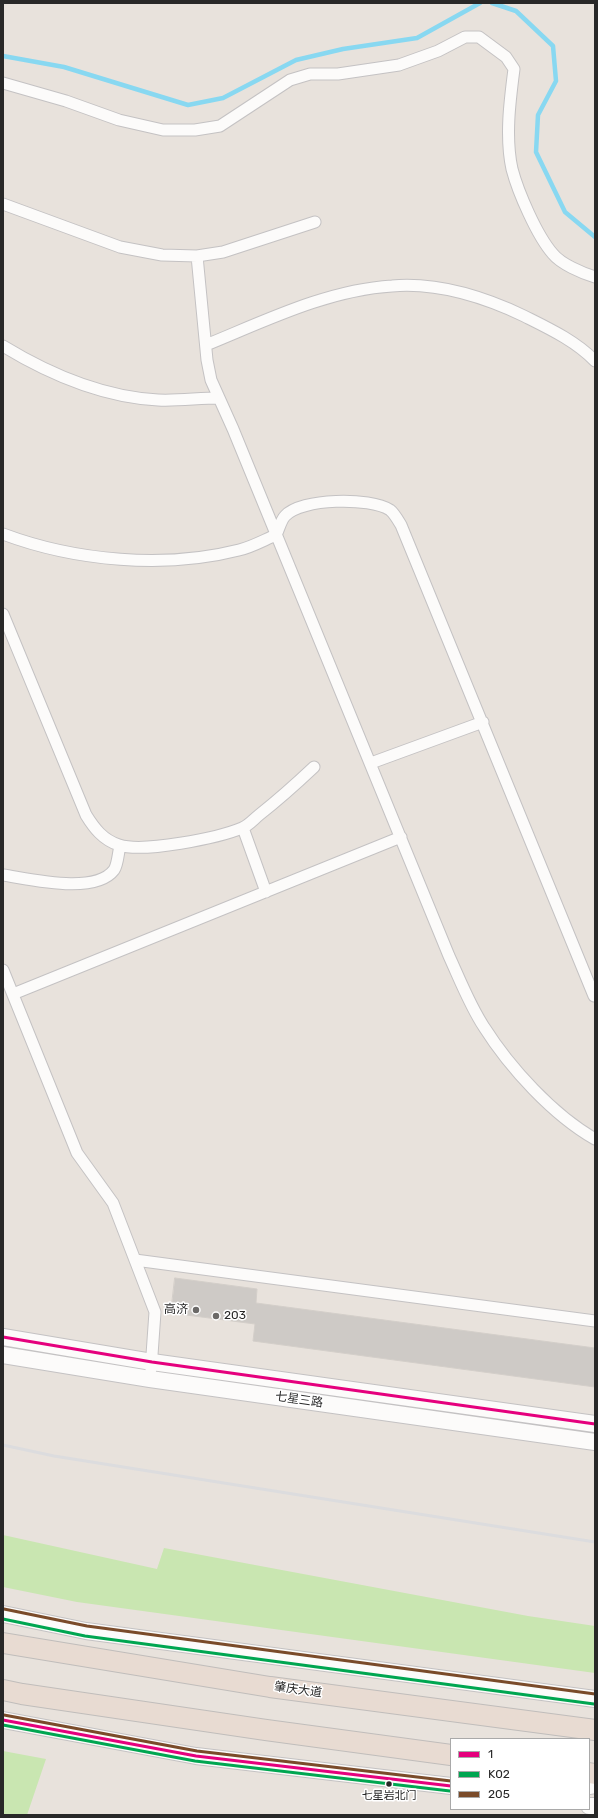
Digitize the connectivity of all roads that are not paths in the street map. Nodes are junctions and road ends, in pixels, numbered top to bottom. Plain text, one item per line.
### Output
1 (3, 83) edge
2 (3, 204) edge
3 (314, 222) dead end
4 (197, 256) junction
5 (595, 277) edge
6 (3, 346) edge
7 (206, 346) junction
8 (595, 361) edge
9 (219, 398) junction
10 (3, 534) edge
11 (276, 535) junction
12 (3, 614) edge
13 (482, 722) junction
14 (370, 764) junction
15 (314, 767) dead end
16 (243, 828) junction
17 (401, 837) junction
18 (120, 846) junction
19 (3, 875) edge
20 (266, 892) junction
21 (3, 970) edge
22 (13, 994) junction
23 (594, 996) edge
24 (595, 1139) edge
25 (135, 1260) junction
26 (595, 1321) edge
27 (3, 1337) edge
28 (3, 1355) edge
29 (152, 1362) junction
30 (150, 1379) junction
31 (595, 1424) edge
32 (595, 1442) edge
33 (3, 1614) edge
34 (3, 1643) edge
35 (3, 1690) edge
36 (595, 1698) edge
37 (3, 1720) edge
38 (595, 1730) edge
39 (450, 1755) edge
40 (450, 1786) edge

1 - 5 street
2 - 4 street
3 - 4 street
4 - 7 street
6 - 9 street
7 - 8 street
7 - 9 street
9 - 11 street
10 - 11 street
11 - 13 street
11 - 14 street
12 - 18 street
13 - 14 street
13 - 23 street
14 - 17 street
15 - 16 street
16 - 18 street
16 - 20 street
17 - 20 street
17 - 24 street
18 - 19 street
20 - 22 street
21 - 22 street
22 - 25 street
25 - 26 street
25 - 29 street
27 - 29 street, 七星三路
28 - 30 street, 七星三路
29 - 30 street
29 - 31 street, 七星三路
30 - 32 street, 七星三路
33 - 36 street
34 - 38 highway, 肇庆大道
35 - 39 highway
37 - 40 street

